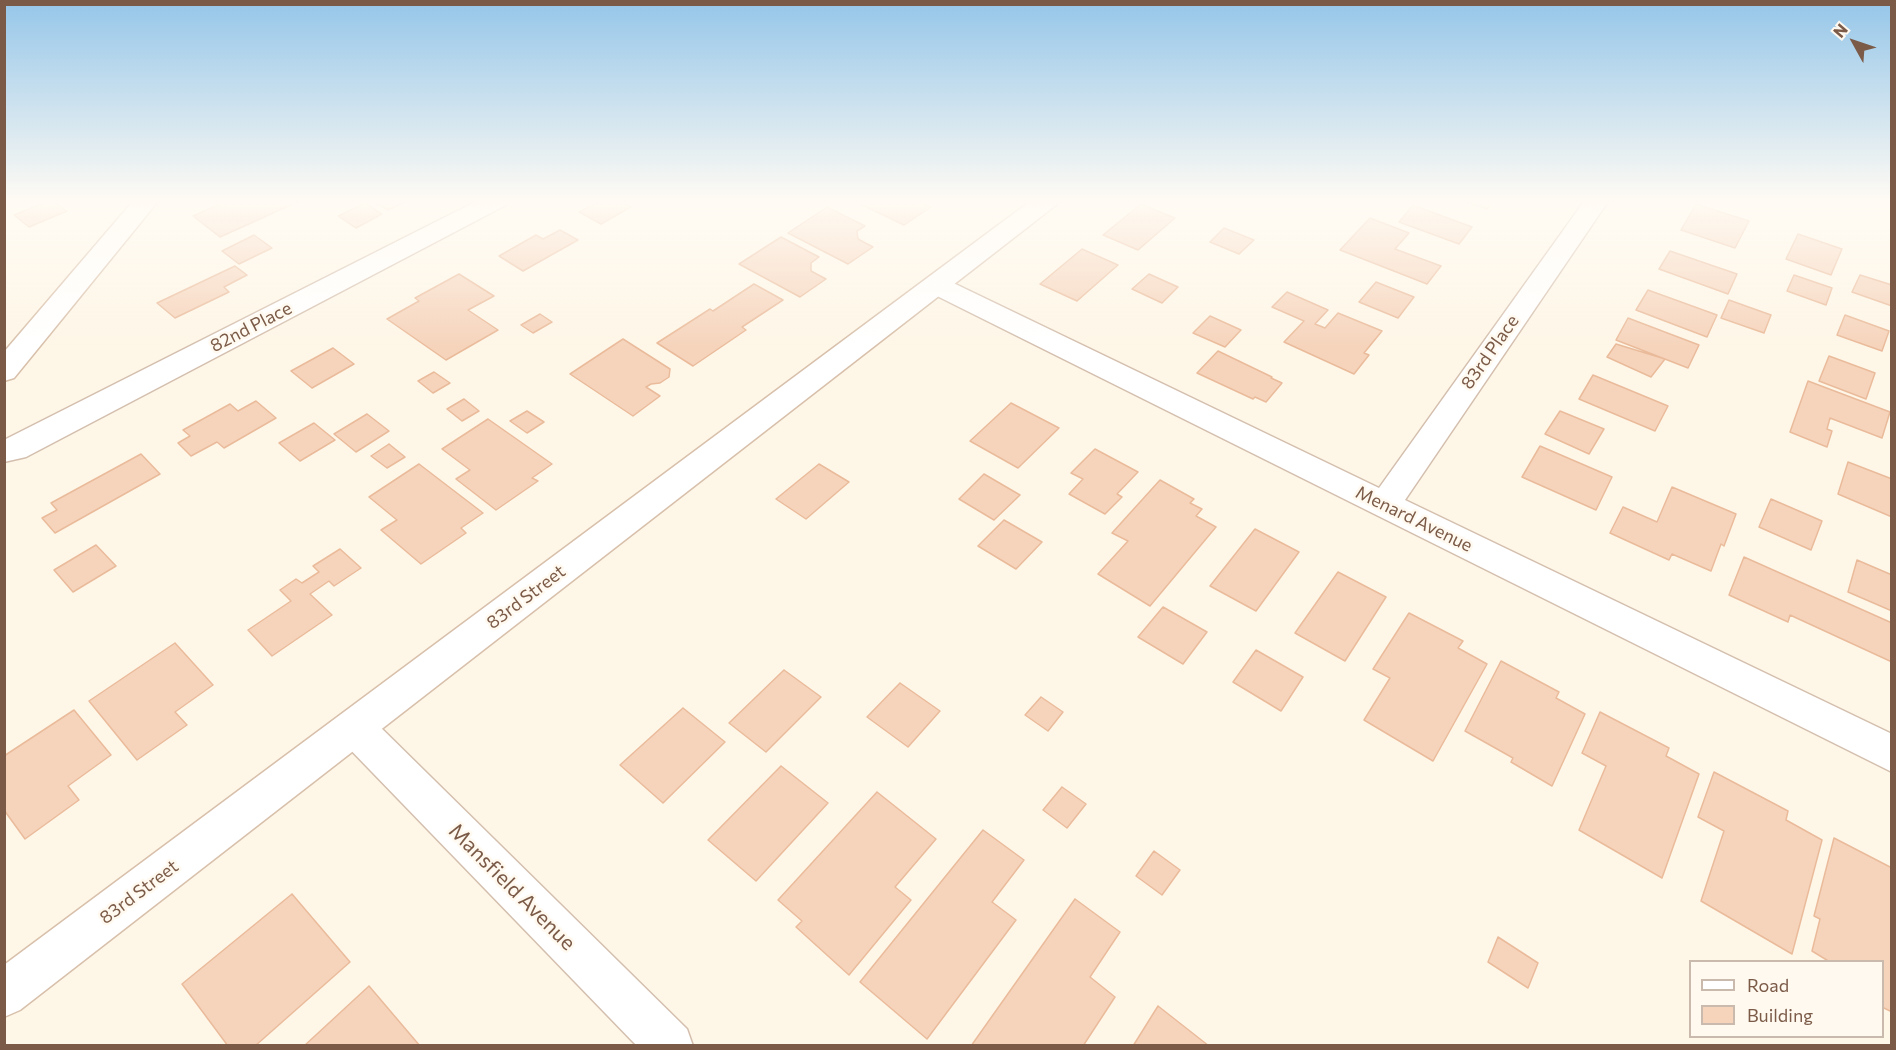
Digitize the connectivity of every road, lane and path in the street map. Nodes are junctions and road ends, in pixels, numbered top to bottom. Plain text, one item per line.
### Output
1 (106, 249) edge
2 (402, 249) edge
3 (983, 249) edge
4 (1563, 249) edge
5 (936, 285) junction
6 (4, 370) edge
7 (4, 451) edge
8 (1384, 505) junction
9 (355, 728) junction
10 (1892, 754) edge
11 (4, 994) edge
12 (670, 1046) edge

1 - 6 street
2 - 7 street, 82nd Place
3 - 5 street, 83rd Street
4 - 8 street, 83rd Place
5 - 8 street, Menard Avenue
5 - 9 street, 83rd Street
8 - 10 street, Menard Avenue
9 - 11 street, 83rd Street
9 - 12 street, Mansfield Avenue

